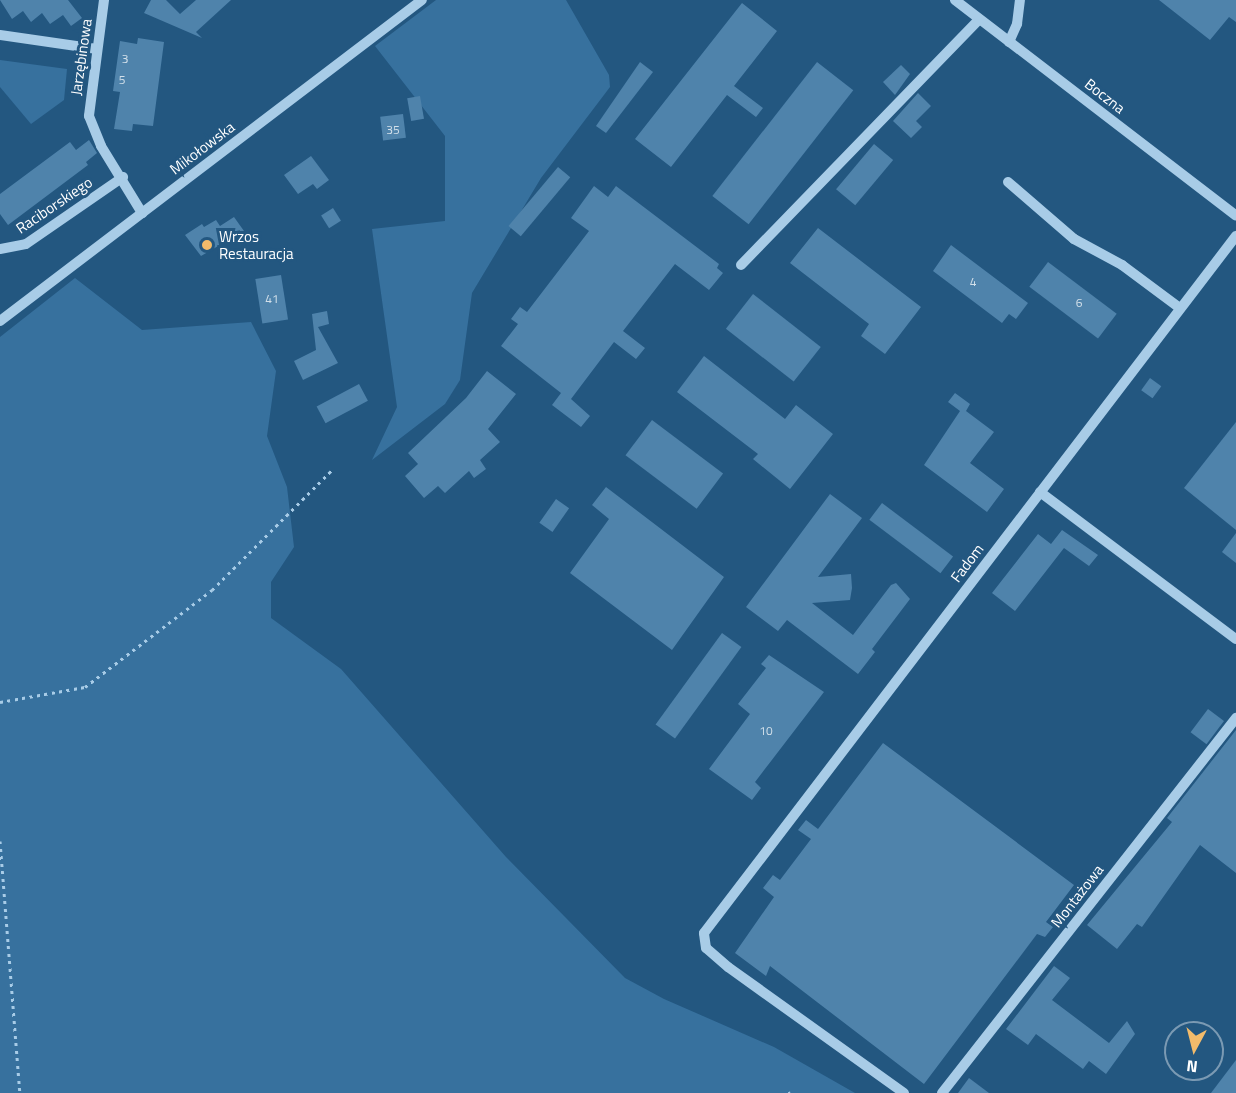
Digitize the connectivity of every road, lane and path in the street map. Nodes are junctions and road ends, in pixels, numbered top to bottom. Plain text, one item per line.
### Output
1 (104, 0) edge
2 (422, 0) edge
3 (955, 0) edge
4 (1020, 0) edge
5 (979, 19) junction
6 (0, 35) edge
7 (1009, 42) junction
8 (97, 49) junction
9 (123, 177) junction
10 (1008, 182) dead end
11 (142, 213) junction
12 (1236, 216) edge
13 (1236, 236) edge
14 (0, 249) edge
15 (741, 265) dead end
16 (1180, 308) junction
17 (0, 321) edge
18 (332, 470) dead end
19 (1040, 492) junction
20 (1236, 639) edge
21 (0, 702) edge
22 (1236, 718) edge
23 (0, 842) edge
24 (20, 1093) edge
25 (904, 1093) edge
26 (942, 1093) edge

1 - 8 street, Jarzębinowa
2 - 11 street, Mikołowska
3 - 5 street, Boczna
4 - 7 street
5 - 7 street, Boczna
5 - 15 street
6 - 8 street
7 - 12 street, Boczna
8 - 9 street, Jarzębinowa
9 - 11 street, Jarzębinowa
9 - 14 street, Raciborskiego
10 - 16 street
11 - 17 street, Mikołowska
13 - 16 street, Fadom
16 - 19 street, Fadom
18 - 21 path
19 - 20 street
19 - 25 street, Fadom
22 - 26 street, Montażowa
23 - 24 path

